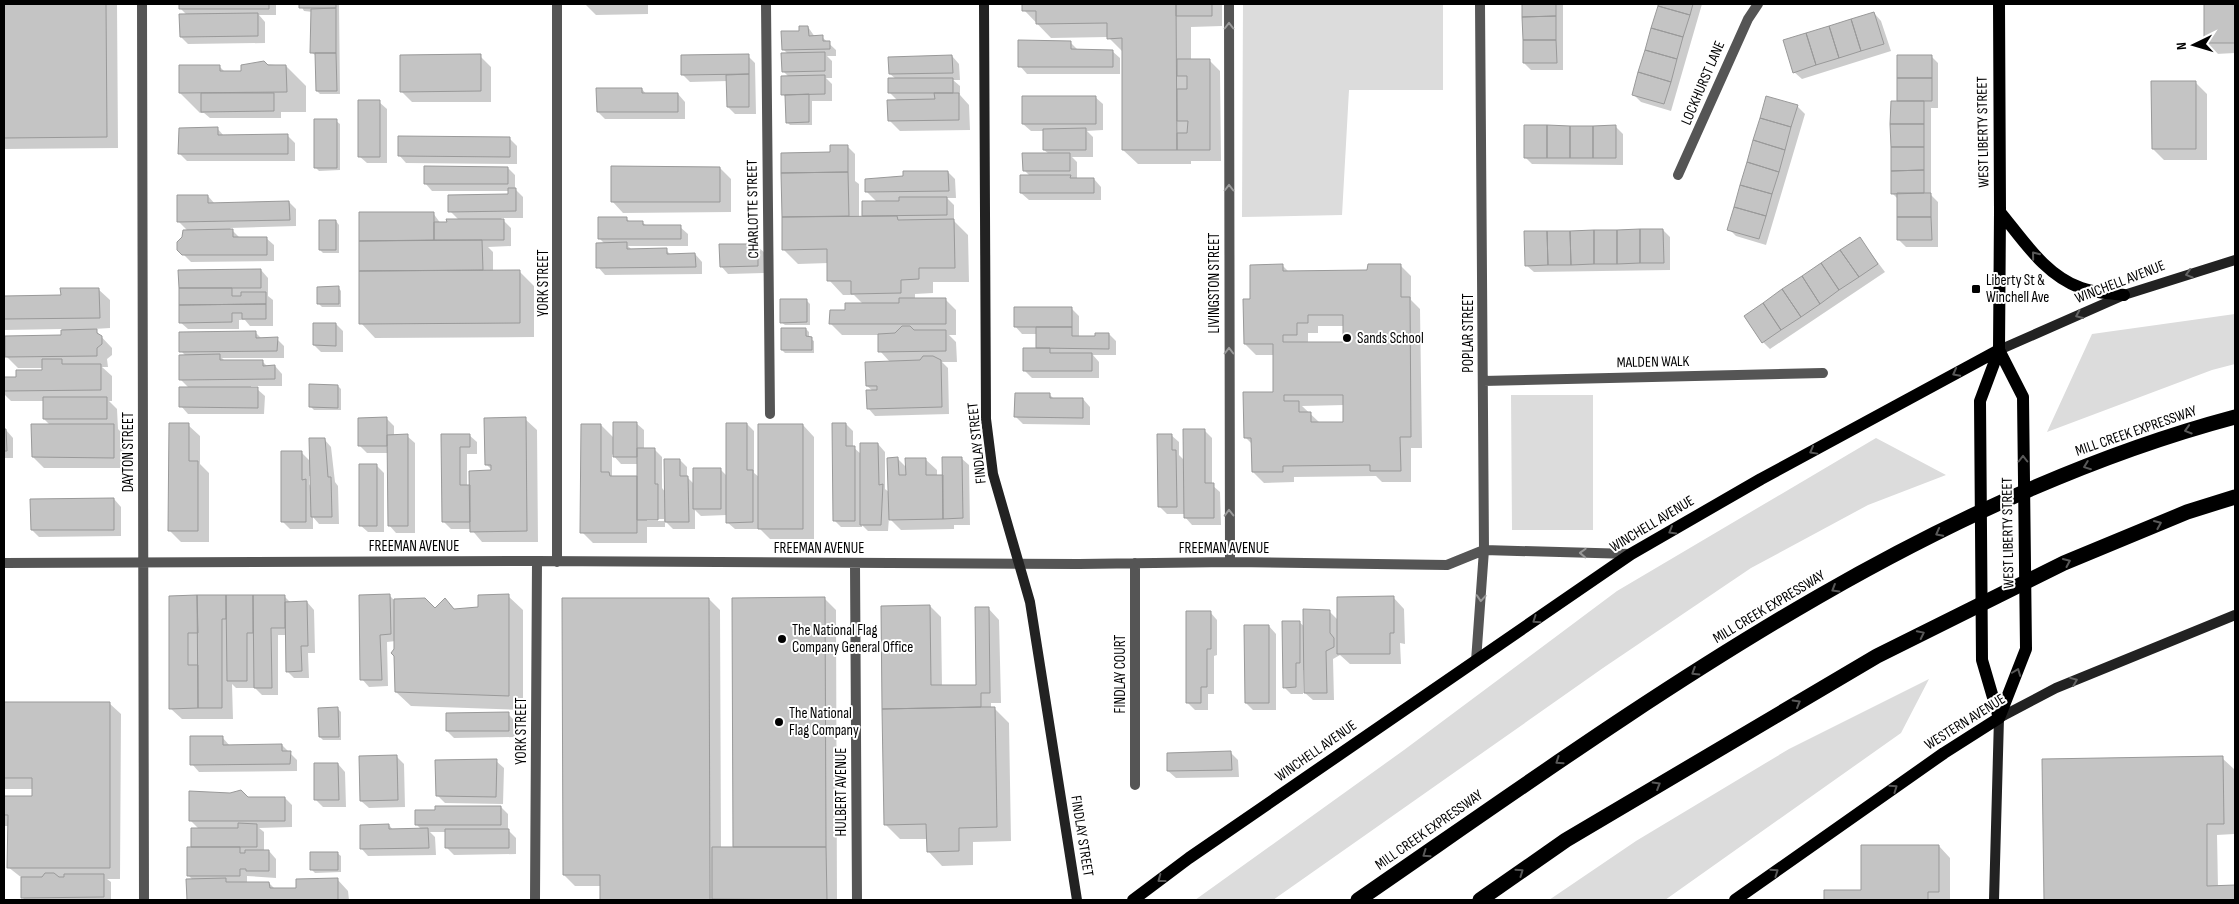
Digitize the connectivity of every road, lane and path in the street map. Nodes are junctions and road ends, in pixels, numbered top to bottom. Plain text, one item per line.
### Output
1 (142, 4) edge
2 (557, 4) edge
3 (766, 4) edge
4 (984, 4) edge
5 (1229, 4) edge
6 (1480, 4) edge
7 (1758, 4) edge
8 (1999, 4) edge
9 (1678, 175) dead end
10 (2000, 212) junction
11 (2235, 260) edge
12 (2124, 295) junction
13 (1998, 350) junction
14 (1823, 373) dead end
15 (1483, 381) junction
16 (770, 414) dead end
17 (2235, 417) edge
18 (2235, 497) edge
19 (2235, 508) edge
20 (2187, 512) junction
21 (1484, 550) junction
22 (1631, 554) junction
23 (537, 561) junction
24 (144, 562) junction
25 (557, 562) junction
26 (1017, 562) junction
27 (1230, 562) junction
28 (4, 563) edge
29 (1135, 563) junction
30 (855, 564) junction
31 (2235, 614) edge
32 (1476, 661) junction
33 (1999, 718) junction
34 (1135, 785) dead end
35 (144, 900) edge
36 (535, 900) edge
37 (857, 900) edge
38 (1077, 900) edge
39 (1133, 900) edge
40 (1358, 900) edge
41 (1480, 900) edge
42 (1735, 900) edge
43 (1994, 900) edge

1 - 24 street, DAYTON STREET
2 - 25 street, YORK STREET
3 - 16 street, CHARLOTTE STREET
4 - 26 street, FINDLAY STREET
27 -> 5 street, LIVINGSTON STREET
6 - 15 street, POPLAR STREET
7 - 9 street, LOCKHURST LANE
8 - 10 main road, WEST LIBERTY STREET
12 -> 10 main road
10 - 13 main road, WEST LIBERTY STREET
11 -> 12 street, WINCHELL AVENUE
12 -> 13 street, WINCHELL AVENUE
13 -> 22 main road, WINCHELL AVENUE
13 - 33 main road, WEST LIBERTY STREET
33 -> 13 main road, WEST LIBERTY STREET
14 - 15 street, MALDEN WALK
15 - 21 street, POPLAR STREET
17 -> 40 highway, MILL CREEK EXPRESSWAY
18 - 20 highway
19 - 20 highway
41 -> 20 highway
22 -> 21 street, FREEMAN AVENUE
21 - 27 street, FREEMAN AVENUE
21 -> 32 street, POPLAR STREET
22 -> 32 main road, WINCHELL AVENUE
23 - 24 street, FREEMAN AVENUE
23 - 25 street, FREEMAN AVENUE
23 - 36 street, YORK STREET
24 - 28 street, FREEMAN AVENUE
24 - 35 street, DAYTON STREET
25 - 30 street, FREEMAN AVENUE
26 - 29 street, FREEMAN AVENUE
26 - 30 street, FREEMAN AVENUE
26 - 38 street, FINDLAY STREET
27 - 29 street, FREEMAN AVENUE
29 - 34 street, FINDLAY COURT
30 - 37 street, HULBERT AVENUE
33 -> 31 street, WESTERN AVENUE
32 -> 39 main road, WINCHELL AVENUE
42 -> 33 main road, WESTERN AVENUE
33 - 43 street, WEST LIBERTY STREET

